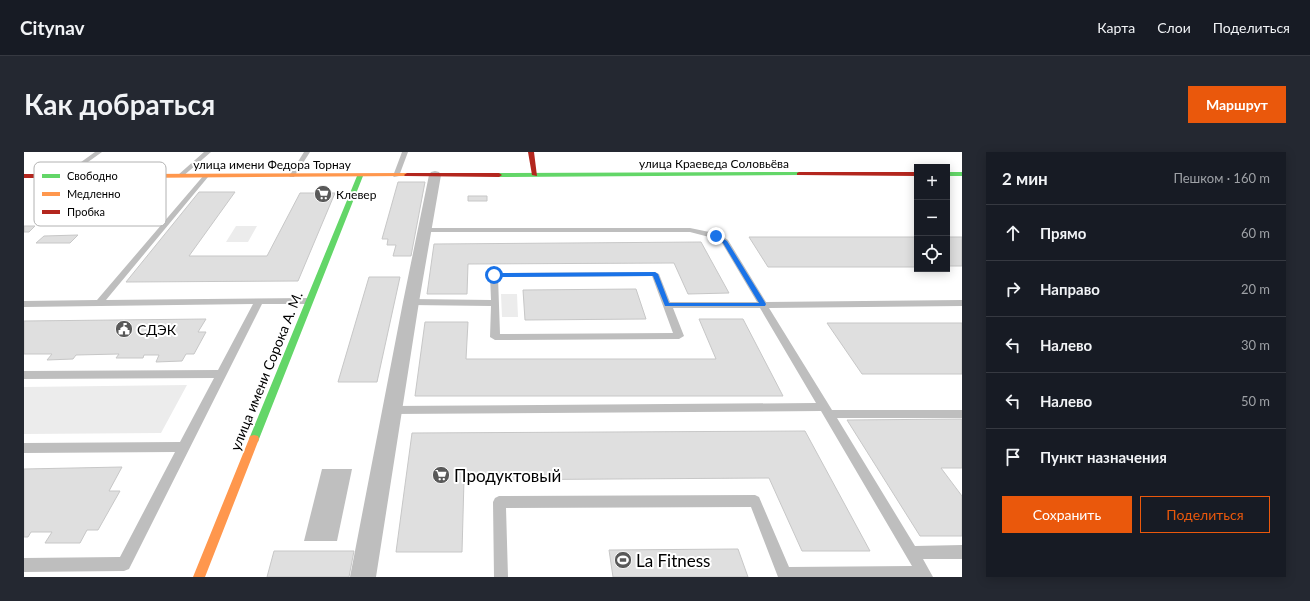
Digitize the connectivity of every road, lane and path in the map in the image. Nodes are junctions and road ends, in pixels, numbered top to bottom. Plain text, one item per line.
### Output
1 (99, 152) edge
2 (208, 152) edge
3 (307, 152) edge
4 (405, 152) edge
5 (531, 152) edge
6 (85, 162) edge
7 (914, 174) edge
8 (950, 174) edge
9 (962, 174) edge
10 (434, 175) junction
11 (519, 175) joint
12 (535, 175) junction
13 (166, 176) edge
14 (180, 176) junction
15 (206, 176) junction
16 (292, 176) junction
17 (360, 176) junction
18 (396, 176) junction
19 (166, 223) edge
20 (164, 226) edge
21 (425, 230) junction
22 (258, 301) junction
23 (309, 301) junction
24 (411, 302) junction
25 (99, 303) junction
26 (494, 303) junction
27 (962, 303) edge
28 (24, 304) edge
29 (763, 304) junction
30 (667, 305) junction
31 (221, 374) junction
32 (24, 375) edge
33 (392, 410) junction
34 (827, 410) junction
35 (962, 414) edge
36 (184, 447) junction
37 (24, 448) edge
38 (962, 552) edge
39 (912, 553) junction
40 (24, 565) edge
41 (925, 575) edge
42 (785, 576) edge
43 (199, 577) edge
44 (363, 577) edge
45 (500, 577) edge

1 - 6 lane
2 - 14 lane
3 - 16 lane
4 - 18 lane
5 - 12 street
7 - 12 street, улица Краеведа Соловьёва
8 - 9 street
10 - 11 street, улица имени Федора Торнау
10 - 18 street, улица имени Федора Торнау
10 - 21 street
11 - 12 street, улица Краеведа Соловьёва
13 - 14 street, улица имени Федора Торнау
14 - 15 street, улица имени Федора Торнау
15 - 16 street, улица имени Федора Торнау
15 - 19 lane
16 - 17 street, улица имени Федора Торнау
17 - 18 street, улица имени Федора Торнау
17 - 23 street, улица имени Сорока А. М.
20 - 25 lane
21 - 24 street
21 - 29 lane
22 - 23 lane
22 - 25 lane
22 - 31 lane
23 - 43 street, улица имени Сорока А. М.
24 - 26 lane
24 - 33 street
25 - 28 lane
26 - 30 lane
26 - 30 lane
27 - 29 lane
29 - 30 lane
29 - 34 lane
31 - 32 lane
31 - 36 lane
33 - 34 lane
33 - 44 street
34 - 35 lane
34 - 39 lane
36 - 37 lane
36 - 40 lane
38 - 39 lane
39 - 41 lane
41 - 42 lane
42 - 45 lane

